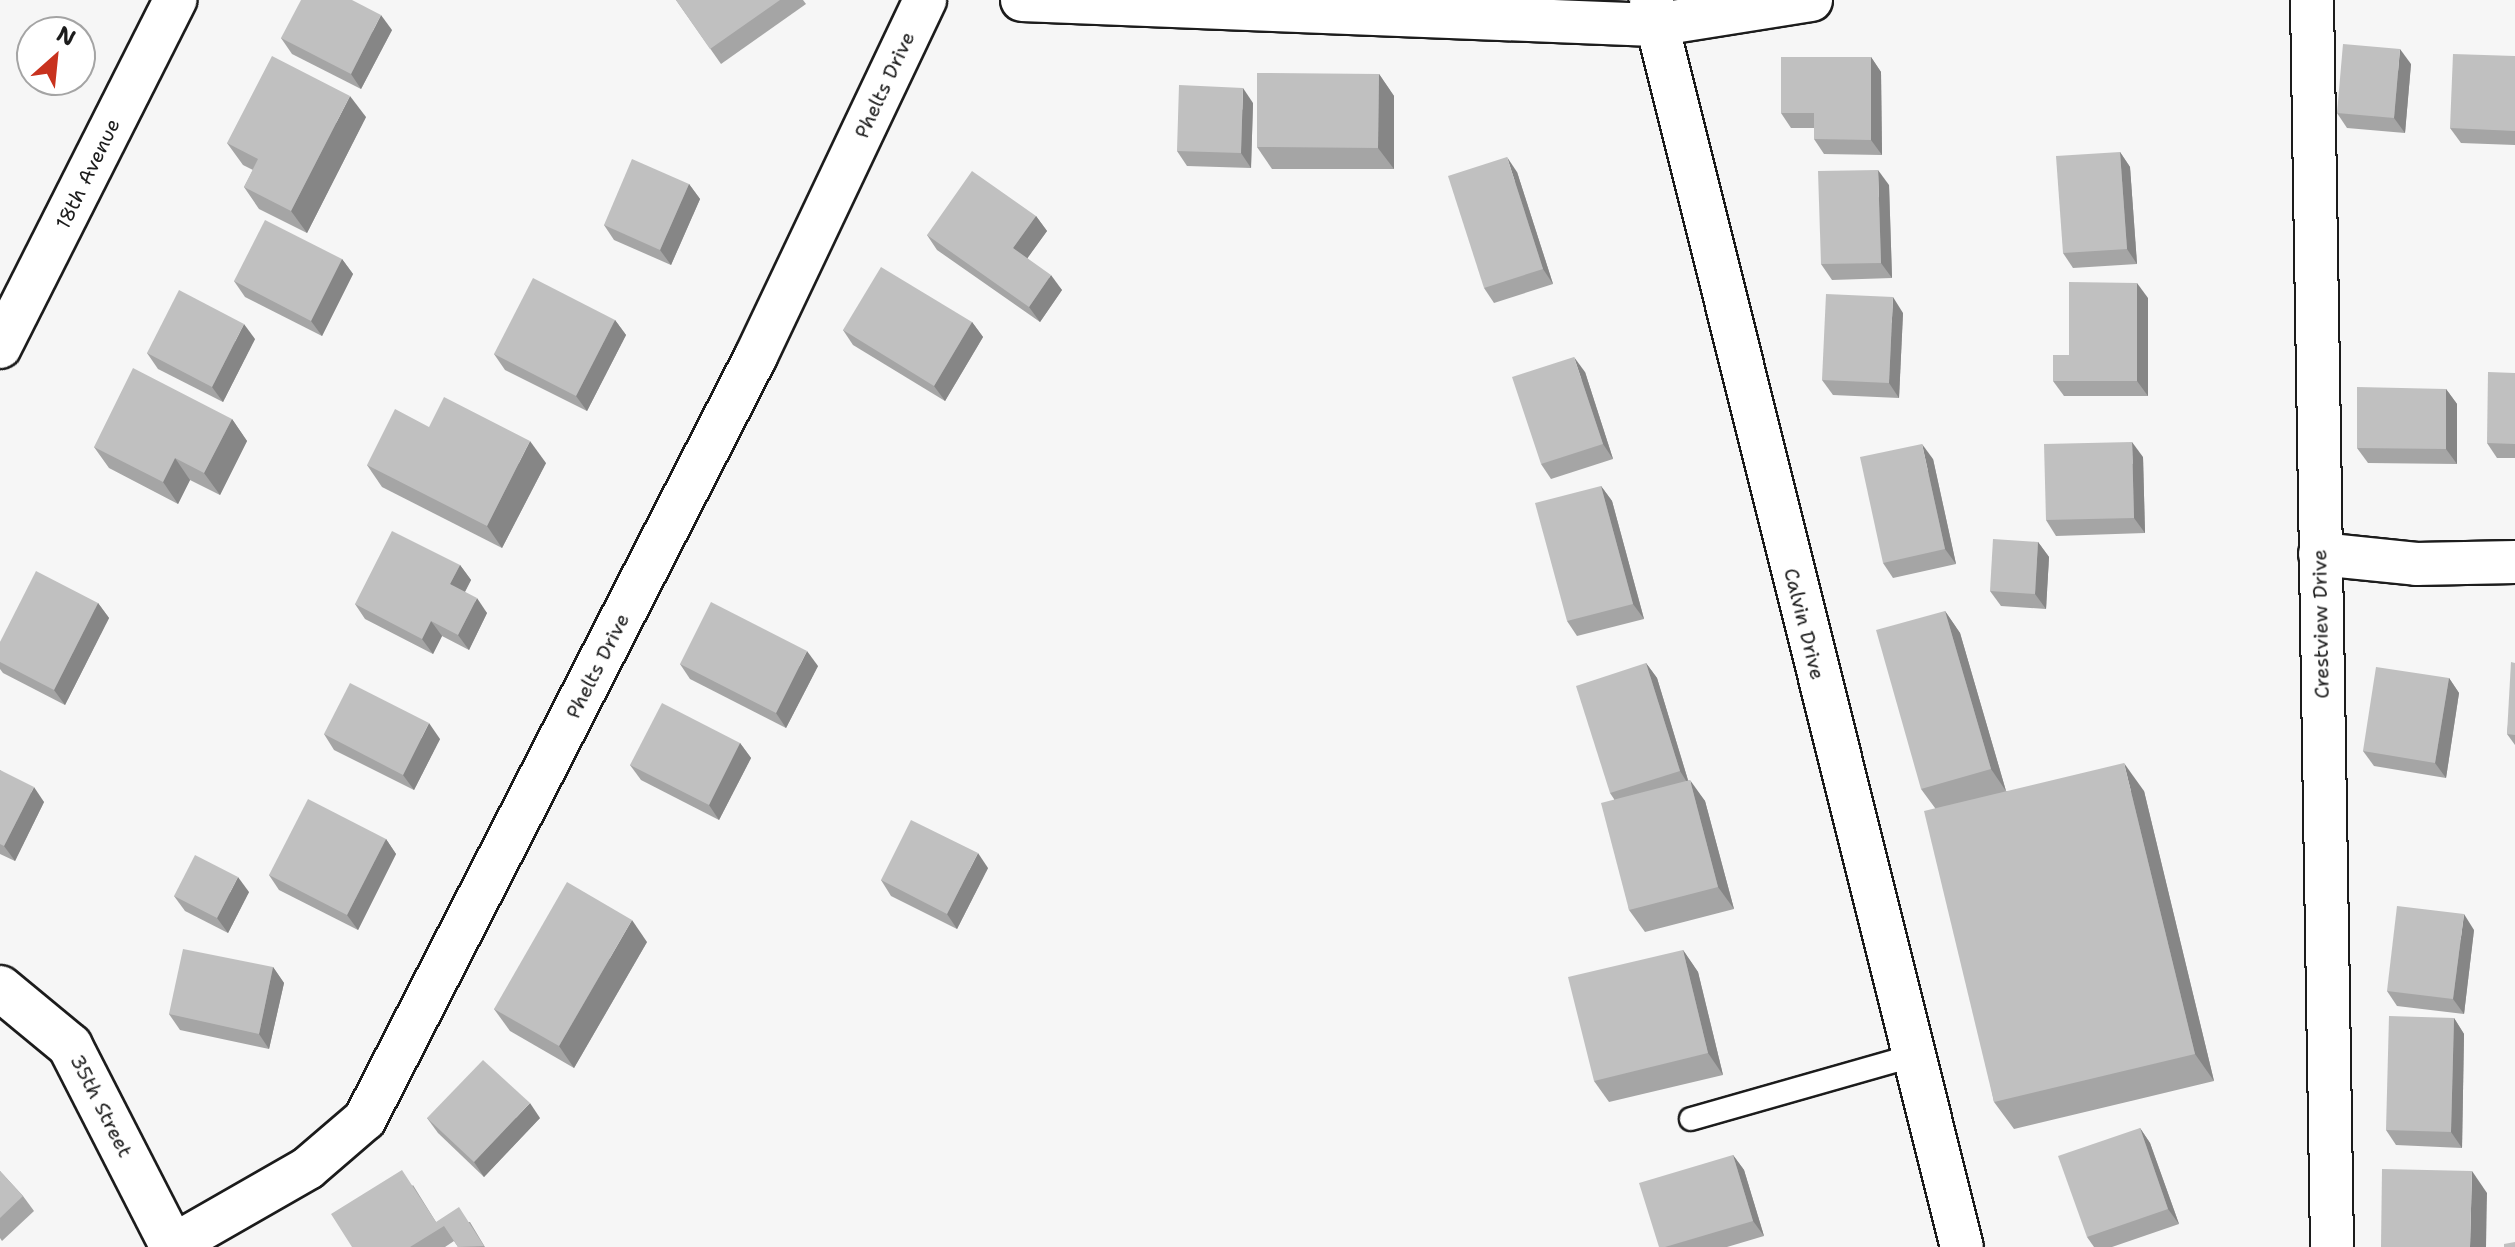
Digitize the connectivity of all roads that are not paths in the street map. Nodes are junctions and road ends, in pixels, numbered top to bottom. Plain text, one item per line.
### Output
1 (175, 0) edge
2 (925, 0) edge
3 (1022, 0) edge
4 (1811, 0) edge
5 (2312, 0) edge
6 (1652, 12) edge
7 (0, 347) edge
8 (2320, 554) junction
9 (2515, 562) edge
10 (0, 988) edge
11 (1912, 1056) junction
12 (1691, 1119) dead end
13 (172, 1247) edge
14 (1962, 1247) edge
15 (2332, 1247) edge

1 - 7 street, 18th Avenue
2 - 13 street, Phelts Drive
3 - 6 street
4 - 6 street
5 - 8 street, Crestview Drive
6 - 11 street, Calvin Drive
8 - 9 street
8 - 15 street, Crestview Drive
10 - 13 street, 35th Street
11 - 12 lane
11 - 14 street, Calvin Drive

